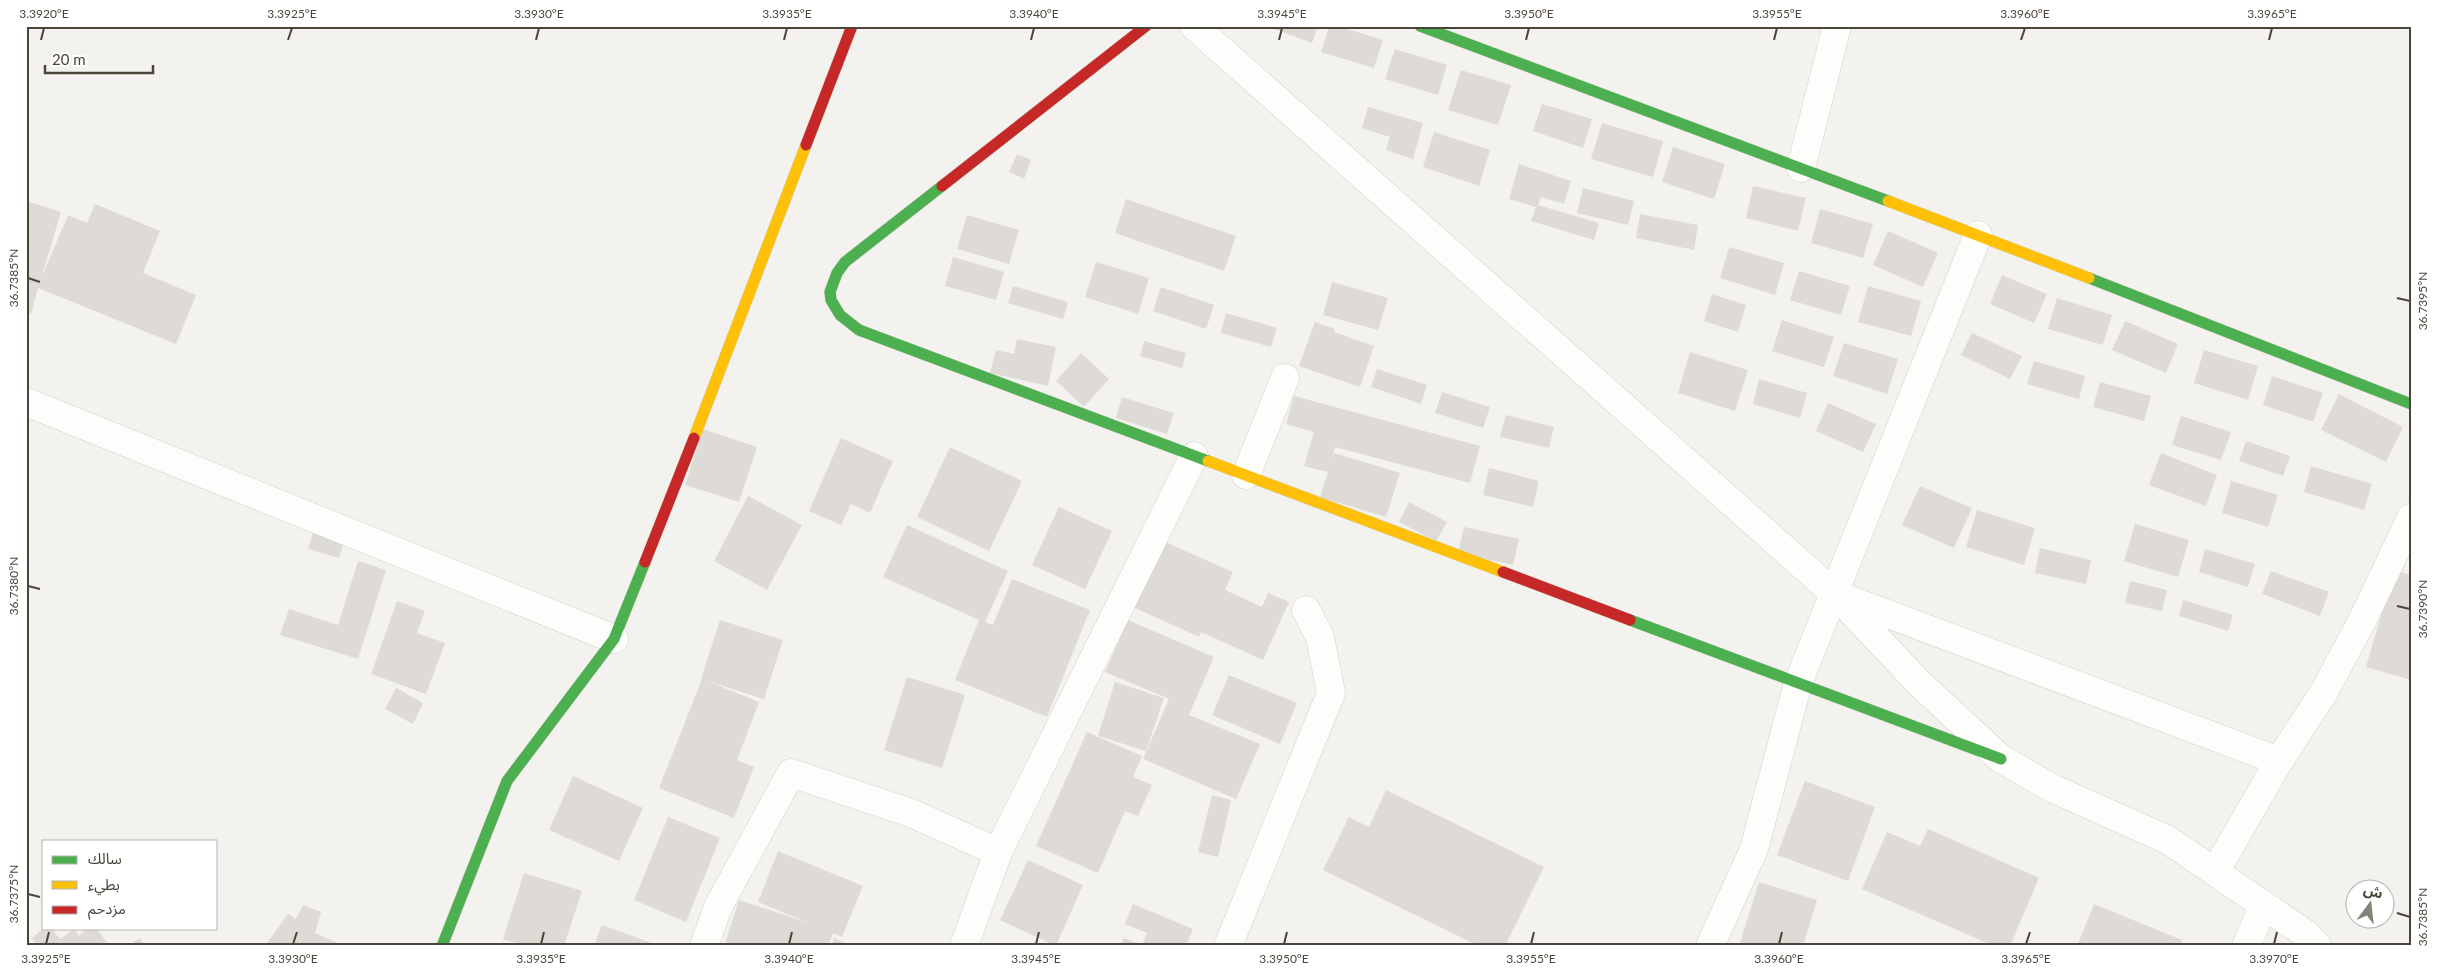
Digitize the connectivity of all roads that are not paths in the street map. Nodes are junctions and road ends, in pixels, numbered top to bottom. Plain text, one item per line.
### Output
1 (852, 26) edge
2 (1146, 26) edge
3 (1194, 26) edge
4 (1420, 26) edge
5 (1837, 26) edge
6 (1801, 168) junction
7 (1978, 235) junction
8 (1285, 378) dead end
9 (26, 402) edge
10 (2411, 404) edge
11 (1194, 456) junction
12 (1246, 475) junction
13 (2411, 518) edge
14 (1835, 594) junction
15 (1306, 610) dead end
16 (614, 639) junction
17 (1798, 683) junction
18 (2001, 759) junction
19 (2279, 760) junction
20 (998, 852) junction
21 (2215, 872) junction
22 (2264, 905) junction
23 (442, 946) edge
24 (704, 946) edge
25 (964, 946) edge
26 (1228, 946) edge
27 (1710, 946) edge
28 (2246, 946) edge
29 (2317, 946) edge

1 - 16 street
2 - 11 street
3 - 14 street
4 - 6 street
5 - 6 street
6 - 7 street
7 - 10 street
7 - 14 street
8 - 12 street
9 - 16 street
11 - 12 street
11 - 20 street
12 - 17 street
13 - 19 street
14 - 17 street
14 - 18 street
14 - 19 street
15 - 26 street
16 - 23 street
17 - 18 street
17 - 27 street
18 - 21 street
19 - 21 street
20 - 24 street
20 - 25 street
21 - 22 street
22 - 28 street
22 - 29 street

